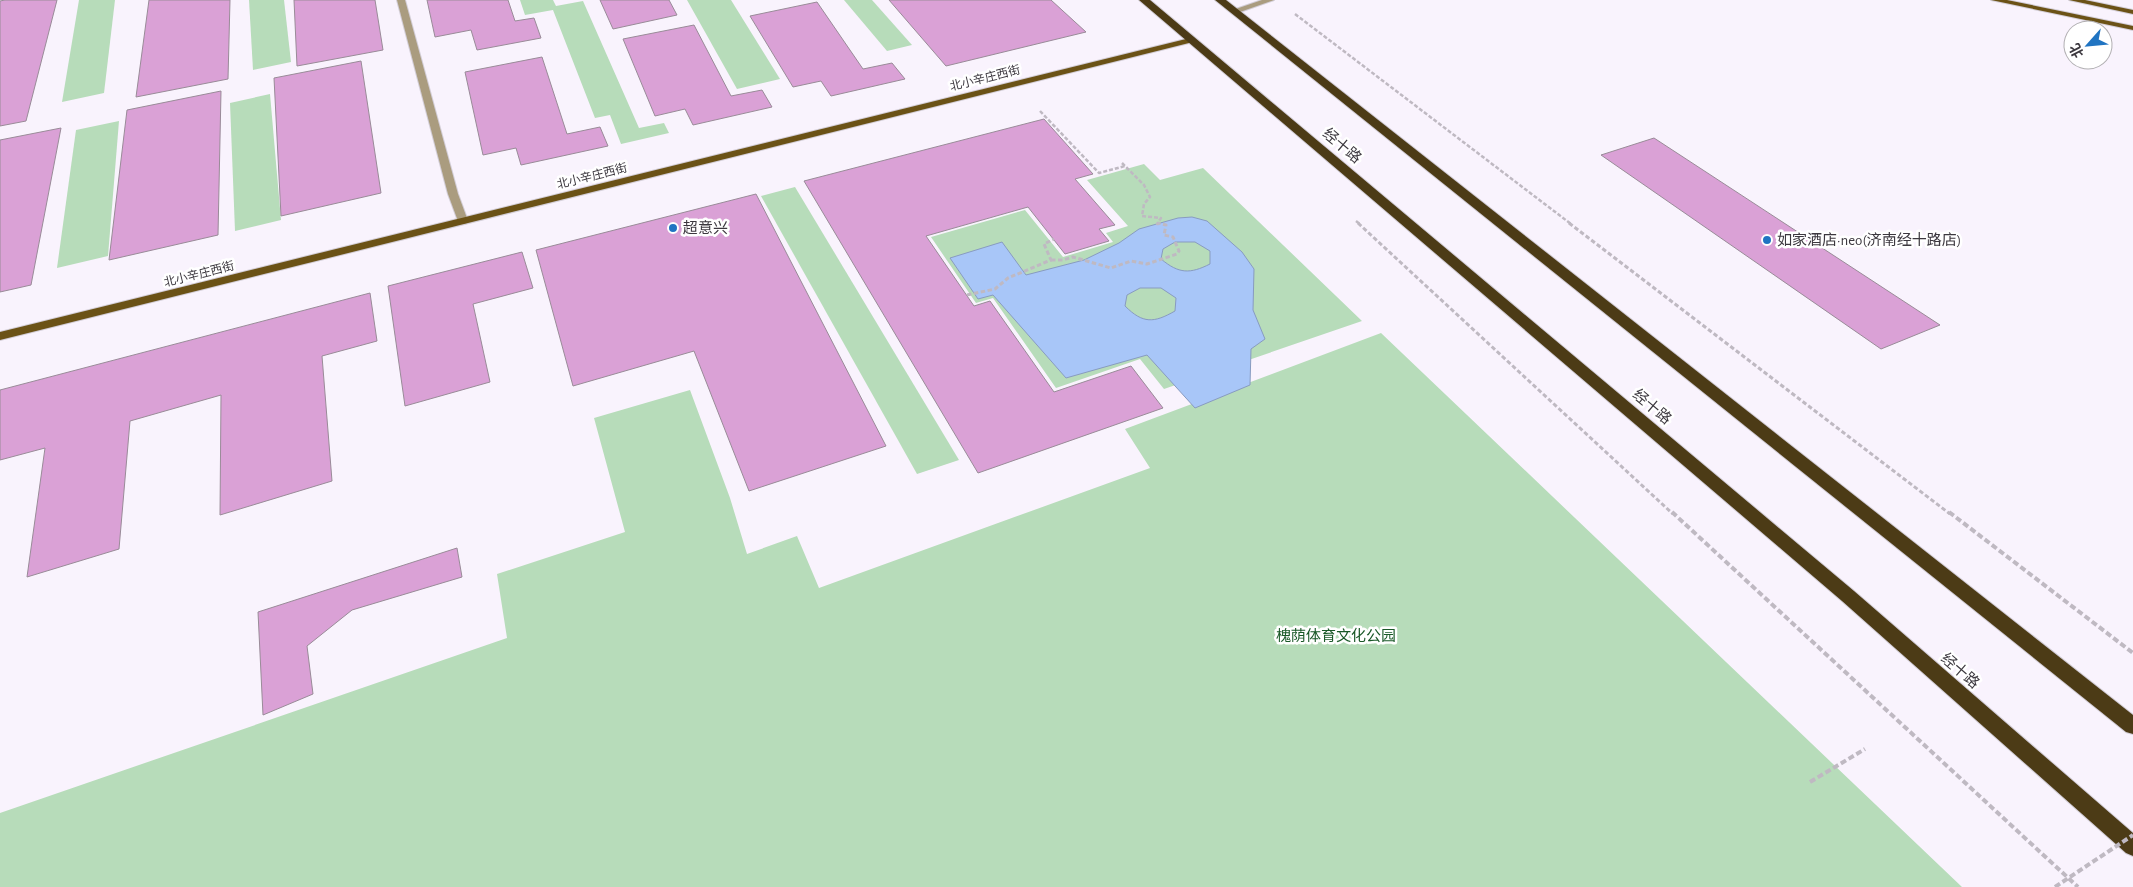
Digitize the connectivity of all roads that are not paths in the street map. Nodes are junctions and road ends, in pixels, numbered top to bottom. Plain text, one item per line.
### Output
1 (401, 0) edge
2 (1144, 0) edge
3 (1220, 0) edge
4 (1270, 0) edge
5 (1995, 0) edge
6 (2073, 0) edge
7 (1234, 11) junction
8 (2133, 12) edge
9 (2133, 28) edge
10 (1190, 40) junction
11 (463, 221) junction
12 (0, 336) edge
13 (2133, 726) edge
14 (2133, 846) edge

1 - 11 street
2 - 10 highway, 经十路
3 - 7 highway
4 - 7 street
5 - 9 main road
6 - 8 main road
7 - 13 highway
10 - 11 main road, 北小辛庄西街
10 - 14 highway, 经十路
11 - 12 main road, 北小辛庄西街

